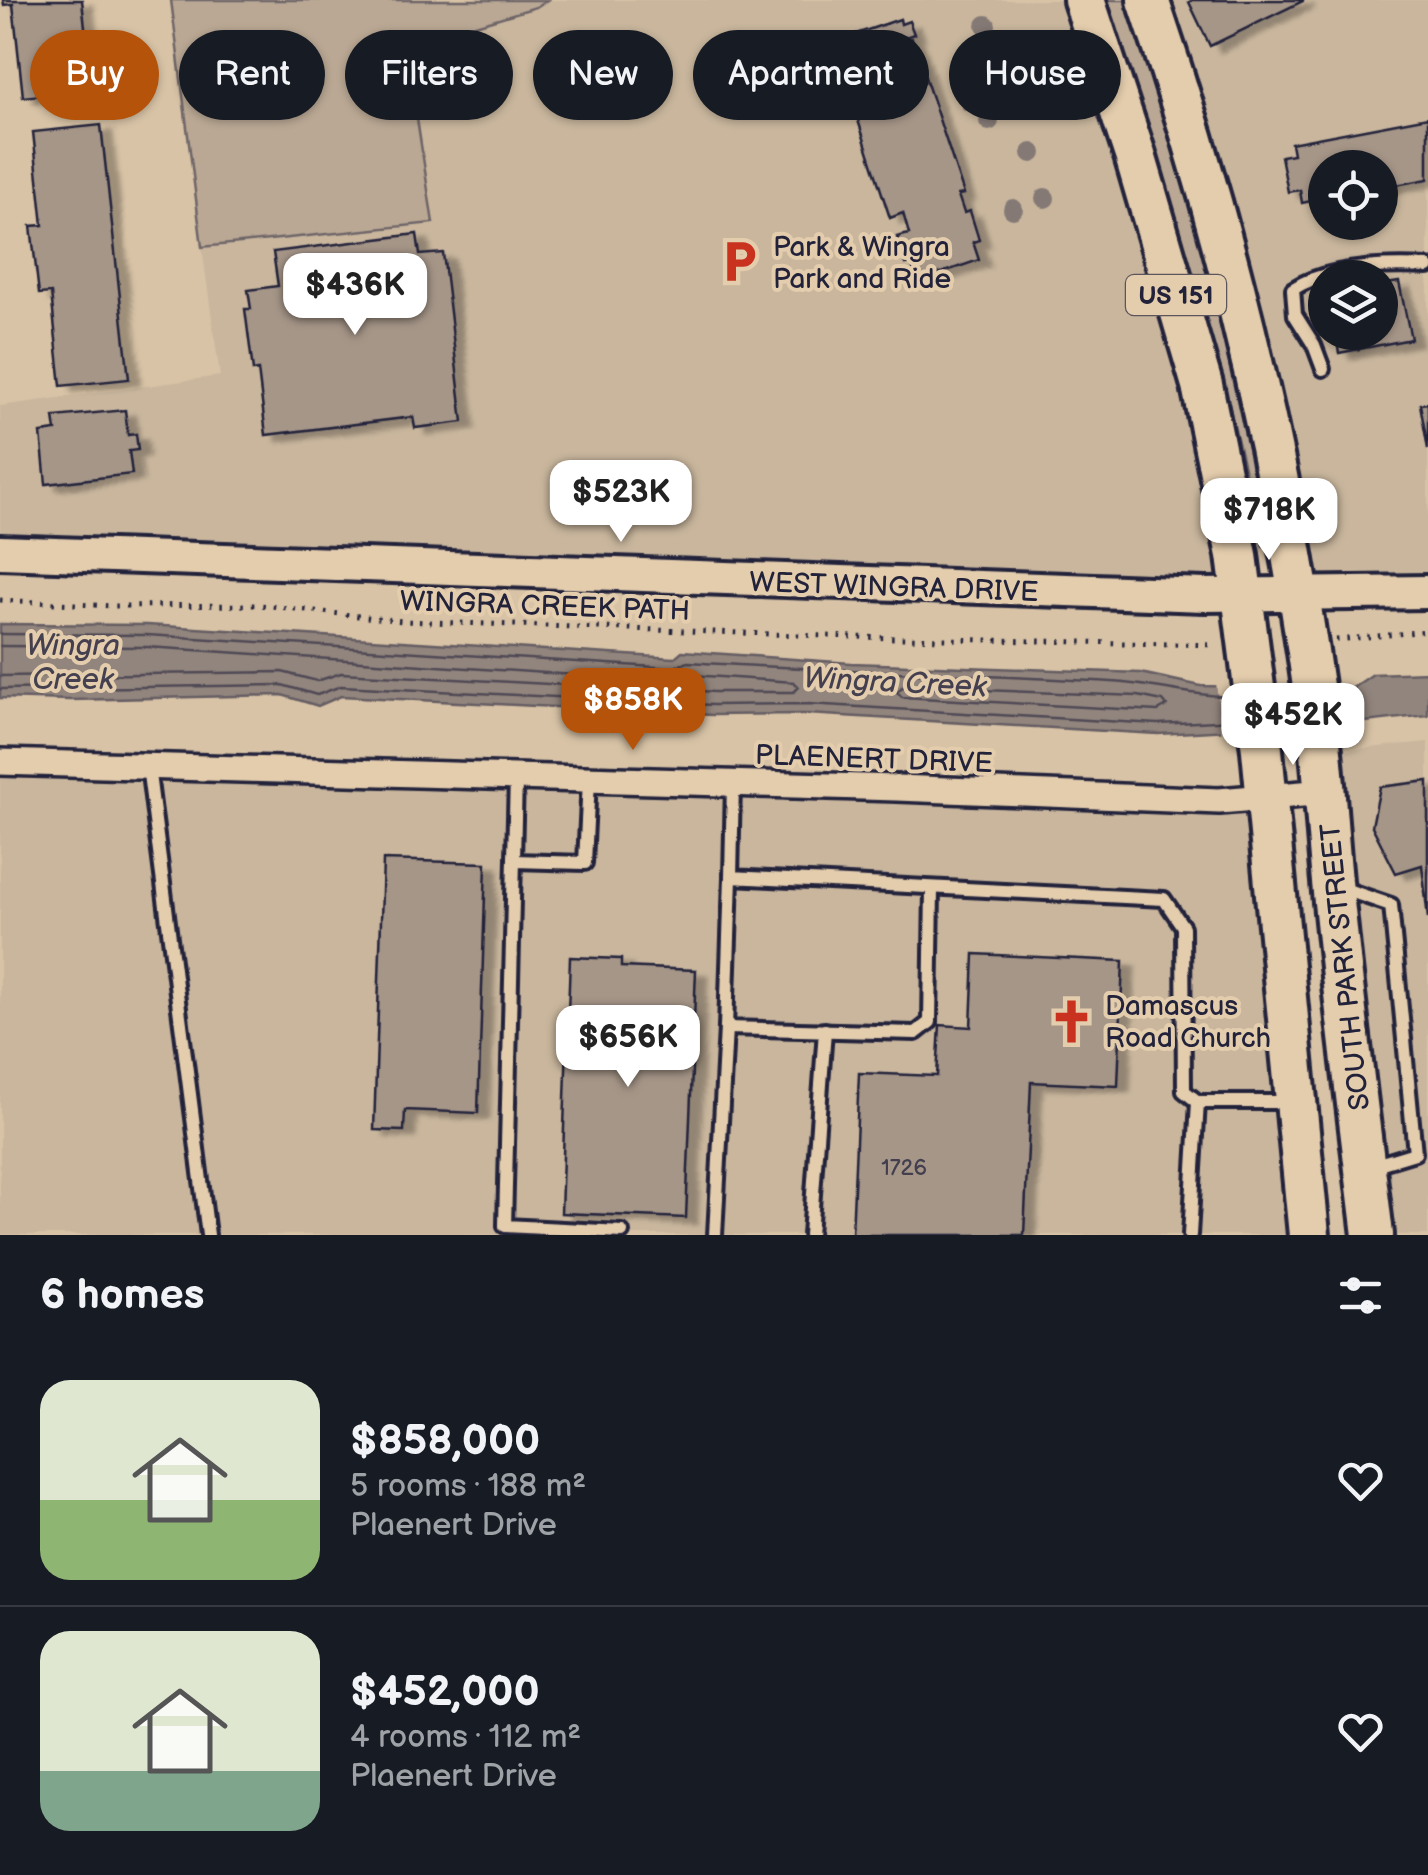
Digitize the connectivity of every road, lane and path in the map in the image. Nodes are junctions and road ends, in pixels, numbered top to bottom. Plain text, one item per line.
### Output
1 (1084, 0) edge
2 (1148, 0) edge
3 (1428, 267) edge
4 (1324, 369) dead end
5 (0, 552) edge
6 (1428, 592) edge
7 (1298, 594) junction
8 (1241, 596) junction
9 (0, 600) edge
10 (1428, 631) edge
11 (1342, 640) dead end
12 (1209, 645) dead end
13 (0, 762) edge
14 (148, 766) junction
15 (516, 777) junction
16 (590, 779) junction
17 (733, 783) junction
18 (1326, 792) junction
19 (1266, 799) junction
20 (514, 861) junction
21 (730, 877) junction
22 (1333, 885) junction
23 (932, 888) junction
24 (726, 1028) junction
25 (825, 1030) junction
26 (1198, 1102) junction
27 (1296, 1102) junction
28 (1428, 1144) edge
29 (1415, 1153) junction
30 (1365, 1168) junction
31 (622, 1232) dead end
32 (208, 1235) edge
33 (715, 1235) edge
34 (810, 1235) edge
35 (1190, 1235) edge
36 (1309, 1235) edge
37 (1373, 1235) edge

1 - 8 main road, US 151
2 - 7 main road, SOUTH PARK STREET / US 151
3 - 4 lane
5 - 8 street, WEST WINGRA DRIVE
6 - 7 street, WEST WINGRA DRIVE
7 - 8 street, WEST WINGRA DRIVE
7 - 18 main road, SOUTH PARK STREET / US 151
8 - 19 main road, US 151
9 - 12 path, WINGRA CREEK PATH
10 - 11 path
13 - 14 street, PLAENERT DRIVE
14 - 15 street, PLAENERT DRIVE
14 - 32 lane
15 - 16 street, PLAENERT DRIVE
15 - 20 lane
16 - 17 street, PLAENERT DRIVE
16 - 20 lane
17 - 19 street, PLAENERT DRIVE
17 - 21 lane
18 - 19 street, PLAENERT DRIVE
18 - 22 main road, SOUTH PARK STREET / US 151
19 - 27 main road, US 151
20 - 31 lane
21 - 23 lane
21 - 24 lane
22 - 29 lane
22 - 30 main road, SOUTH PARK STREET / US 151
23 - 25 lane
23 - 26 lane
24 - 25 lane
24 - 33 lane
25 - 34 lane
26 - 27 lane
26 - 35 lane
27 - 36 main road, US 151
28 - 29 lane
29 - 30 lane
30 - 37 main road, SOUTH PARK STREET / US 151

